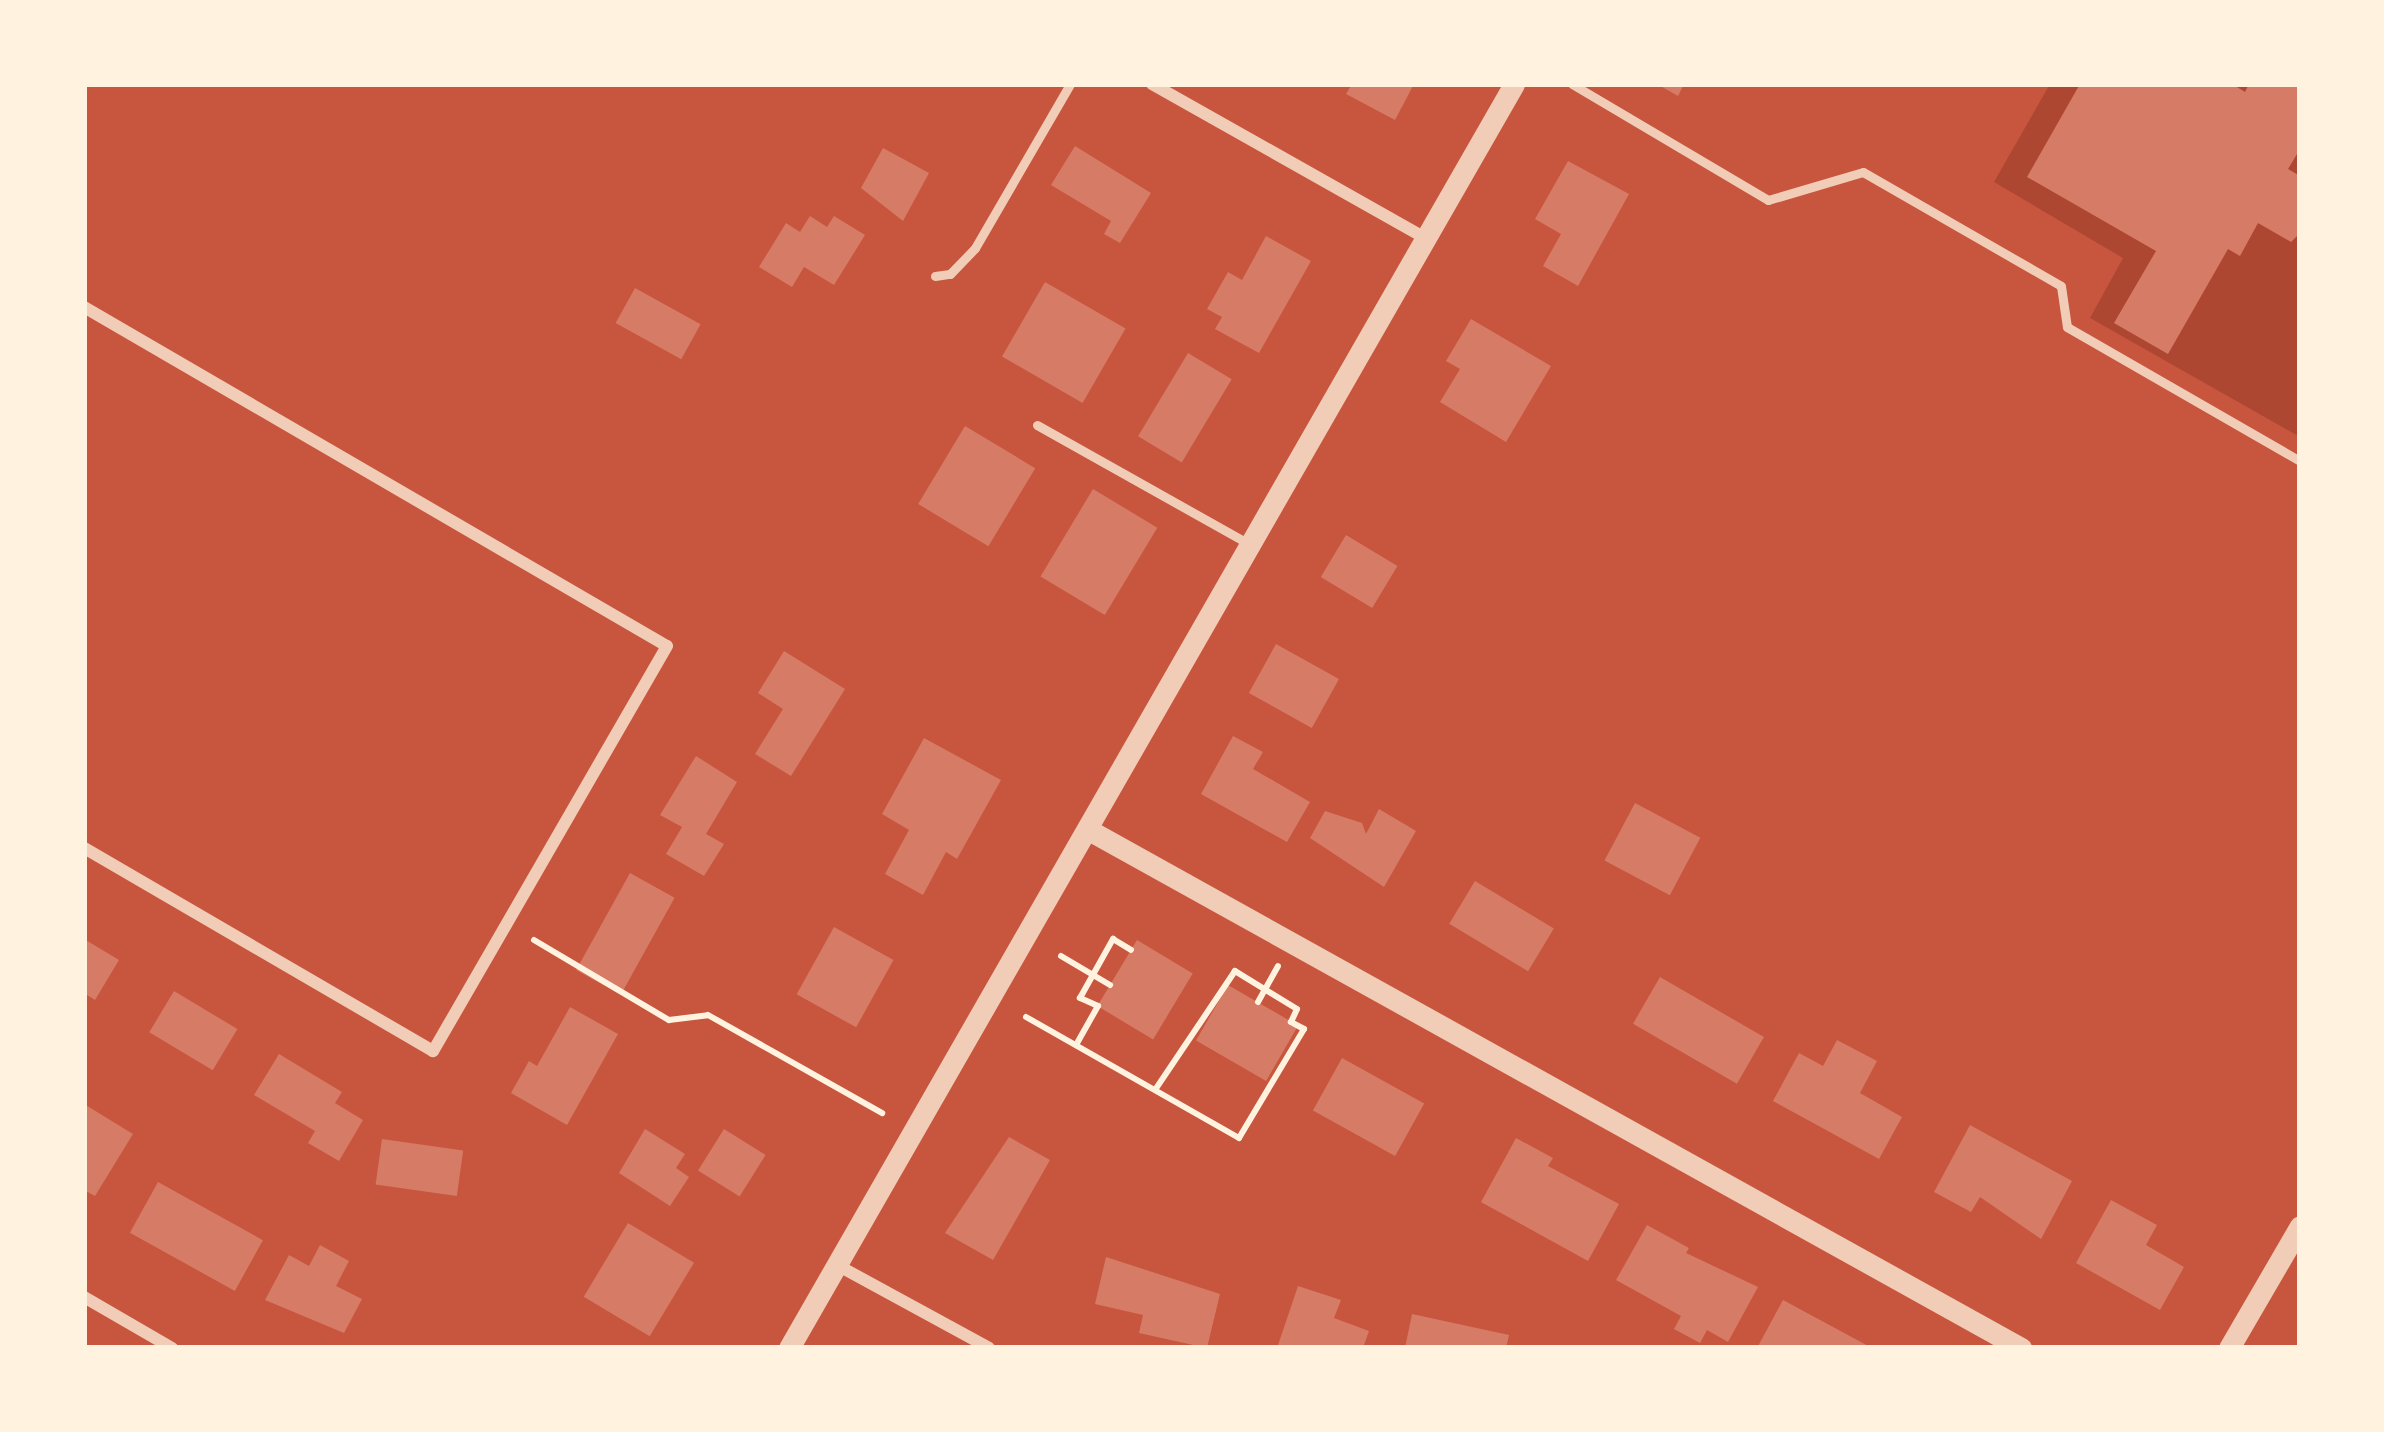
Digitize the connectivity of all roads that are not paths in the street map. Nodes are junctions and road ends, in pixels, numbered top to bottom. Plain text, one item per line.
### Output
1 (1070, 84) edge
2 (1152, 84) edge
3 (1514, 84) edge
4 (1572, 84) edge
5 (1425, 238) junction
6 (935, 276) dead end
7 (84, 308) edge
8 (1036, 425) dead end
9 (2300, 461) edge
10 (1250, 544) junction
11 (1087, 829) junction
12 (84, 848) edge
13 (2300, 1226) edge
14 (837, 1265) junction
15 (84, 1297) edge
16 (172, 1348) edge
17 (789, 1348) edge
18 (989, 1348) edge
19 (2021, 1348) edge
20 (2229, 1348) edge

1 - 6 lane
2 - 5 street
3 - 5 street
4 - 9 lane
5 - 10 street
7 - 12 street
8 - 10 lane
10 - 11 street
11 - 14 street
11 - 19 street
13 - 20 street
14 - 17 street
14 - 18 street
15 - 16 street

